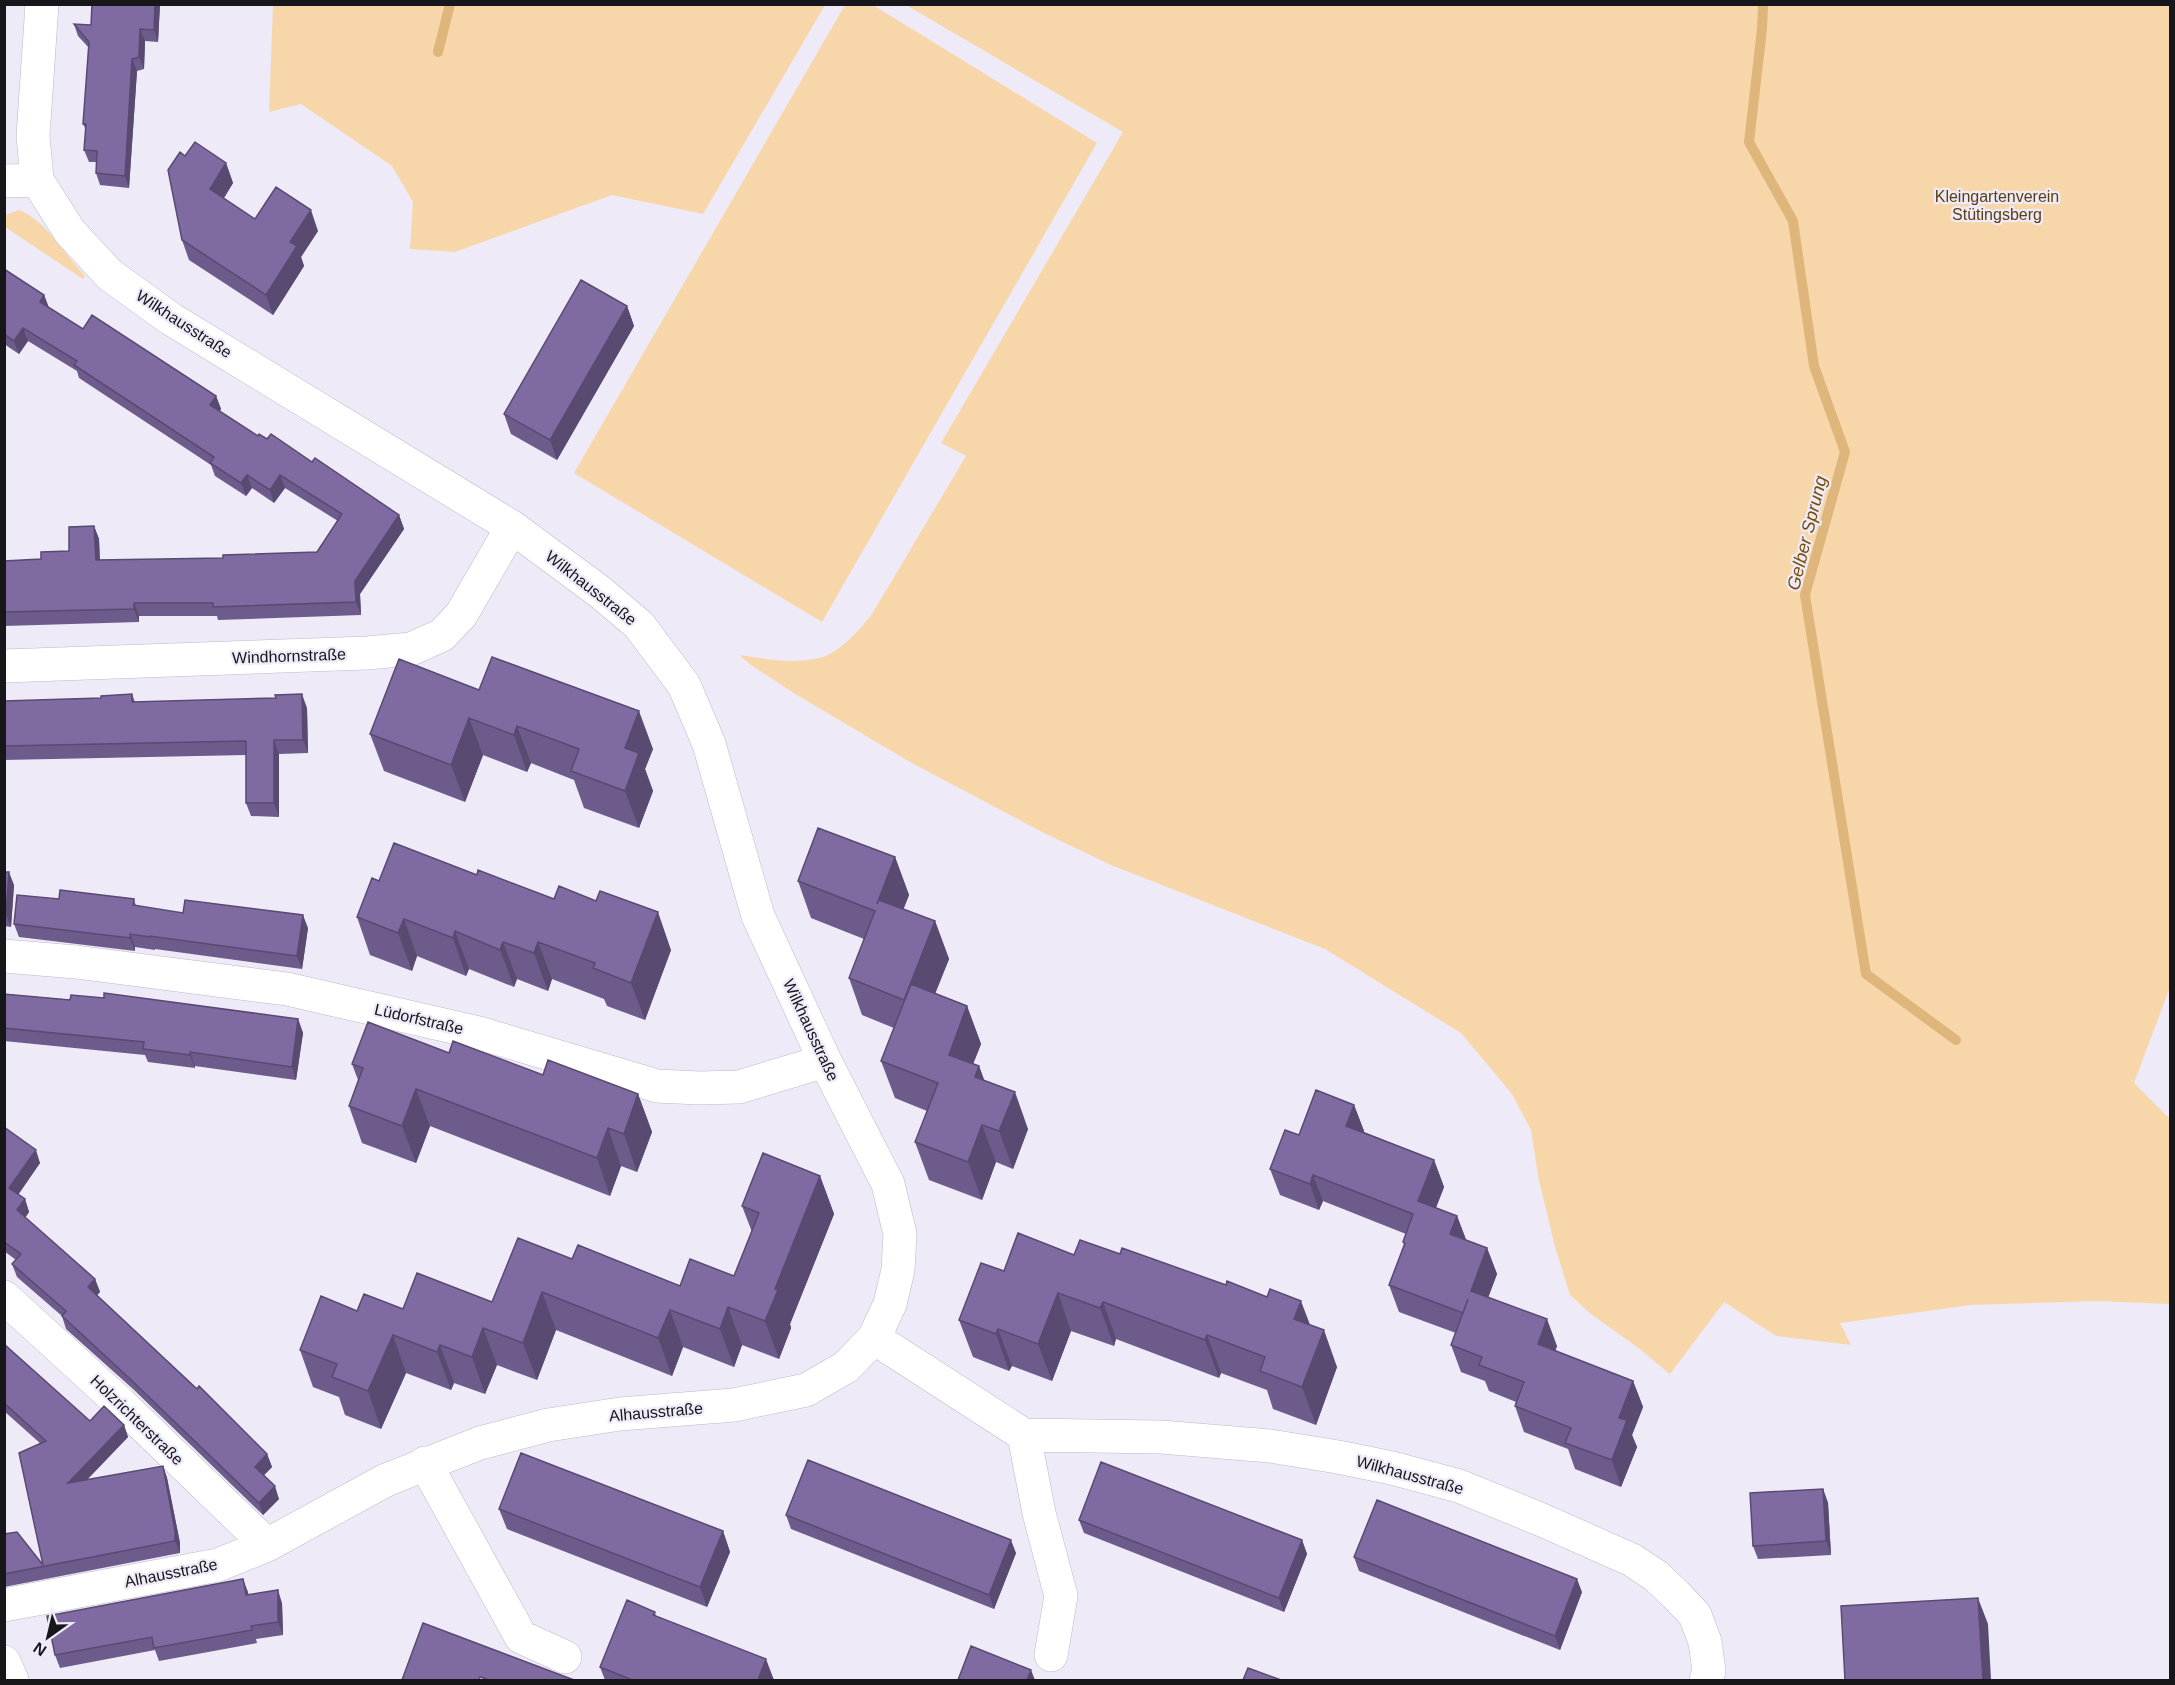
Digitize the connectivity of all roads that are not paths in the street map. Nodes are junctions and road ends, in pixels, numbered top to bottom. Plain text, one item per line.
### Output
1 (42, 4) edge
2 (37, 180) junction
3 (4, 181) edge
4 (512, 527) junction
5 (4, 666) edge
6 (4, 956) edge
7 (825, 1061) junction
8 (4, 1297) edge
9 (874, 1338) junction
10 (1024, 1435) junction
11 (425, 1463) junction
12 (267, 1545) junction
13 (4, 1605) edge
14 (1052, 1655) dead end
15 (565, 1657) dead end
16 (4, 1662) edge
17 (12, 1680) edge
18 (1706, 1680) edge

1 - 2 street, Wilkhausstraße
2 - 3 street
2 - 4 street, Wilkhausstraße
4 - 5 street, Windhornstraße
4 - 7 street, Wilkhausstraße
6 - 7 street, Lüdorfstraße
7 - 9 street, Wilkhausstraße
8 - 12 street, Holzrichterstraße
9 - 10 street
9 - 11 street, Alhausstraße
10 - 14 street
10 - 18 street, Wilkhausstraße
11 - 12 street, Alhausstraße
11 - 15 street
12 - 13 street, Alhausstraße
16 - 17 street

